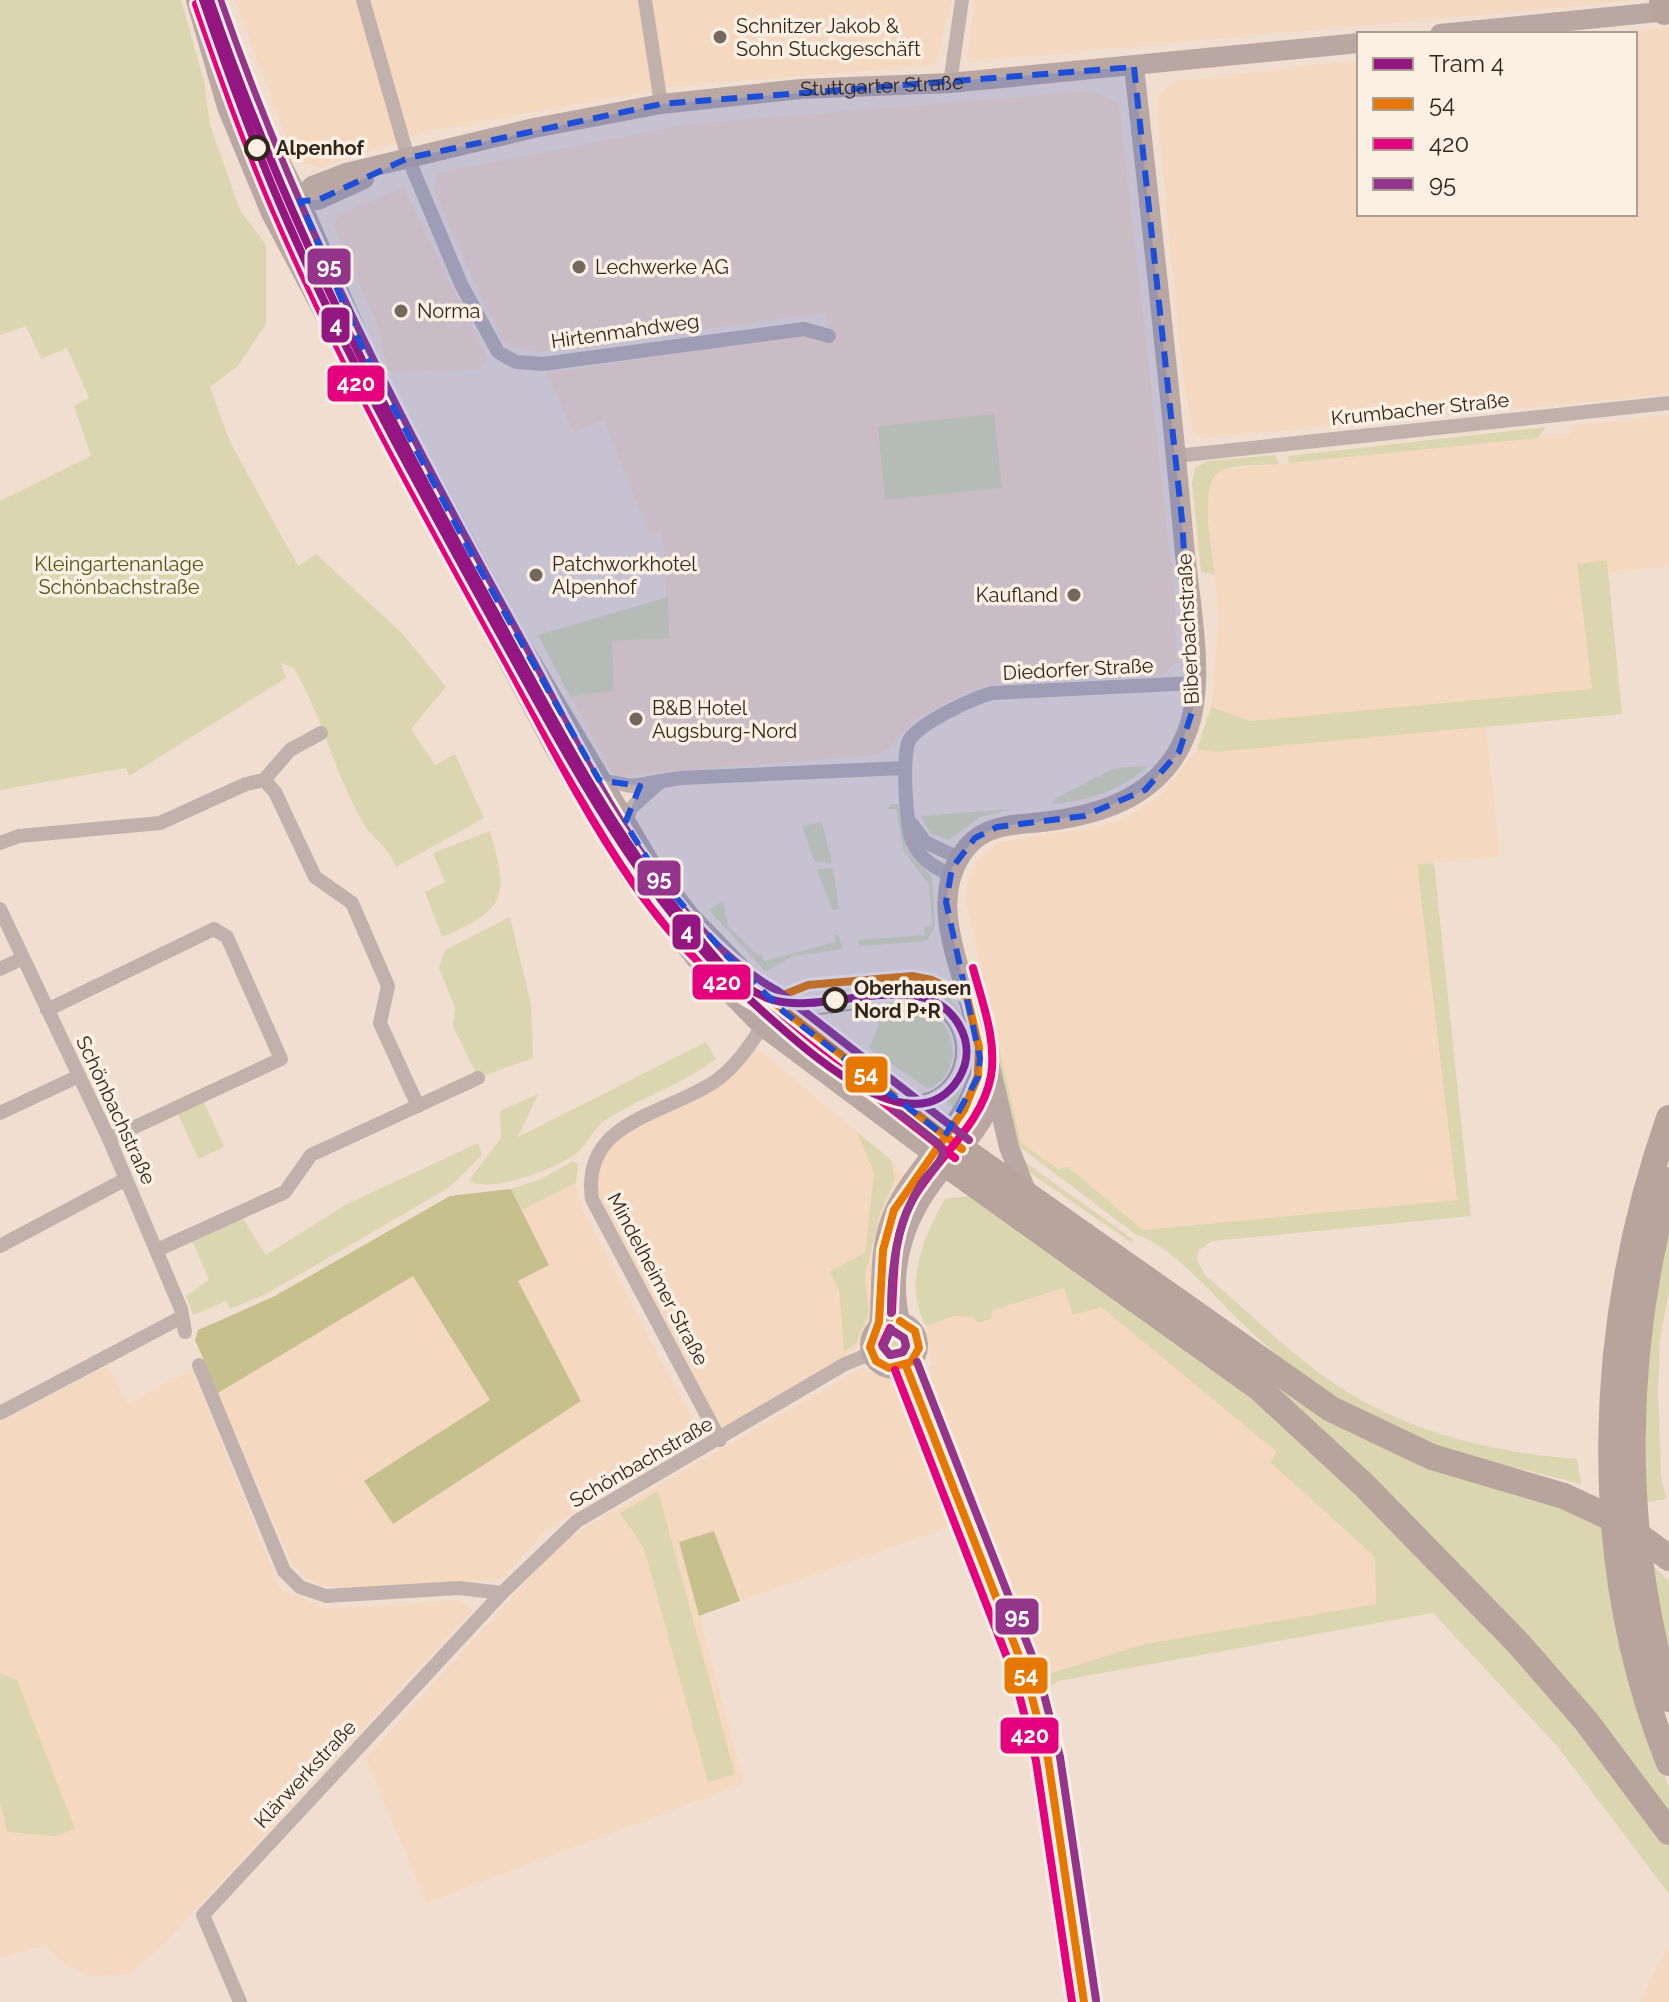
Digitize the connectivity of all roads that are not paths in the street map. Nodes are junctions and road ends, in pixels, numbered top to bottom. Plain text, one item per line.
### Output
1 (196, 0) edge
2 (216, 0) edge
3 (363, 0) edge
4 (645, 0) edge
5 (962, 0) edge
6 (1665, 8) edge
7 (1457, 32) edge
8 (1357, 43) edge
9 (1134, 67) junction
10 (950, 83) junction
11 (661, 104) junction
12 (408, 158) junction
13 (300, 201) junction
14 (271, 213) junction
15 (829, 336) dead end
16 (1669, 403) edge
17 (1176, 456) junction
18 (1195, 683) junction
19 (321, 733) dead end
20 (905, 768) junction
21 (264, 780) junction
22 (599, 780) junction
23 (661, 781) junction
24 (625, 823) junction
25 (0, 843) edge
26 (955, 867) junction
27 (655, 871) junction
28 (630, 874) junction
29 (0, 909) edge
30 (23, 958) junction
31 (0, 969) edge
32 (47, 1010) junction
33 (762, 1026) junction
34 (976, 1037) junction
35 (79, 1076) junction
36 (478, 1078) dead end
37 (995, 1093) junction
38 (418, 1106) junction
39 (0, 1113) edge
40 (1669, 1118) edge
41 (109, 1139) junction
42 (946, 1150) junction
43 (126, 1179) junction
44 (1669, 1180) edge
45 (1026, 1191) junction
46 (0, 1246) edge
47 (157, 1250) junction
48 (900, 1321) junction
49 (879, 1326) junction
50 (872, 1353) junction
51 (199, 1365) dead end
52 (906, 1366) junction
53 (0, 1413) edge
54 (720, 1440) junction
55 (1669, 1558) edge
56 (502, 1593) junction
57 (1669, 1699) edge
58 (1669, 1763) edge
59 (1669, 1832) edge
60 (240, 2002) edge
61 (1084, 2002) edge

1 - 14 main road
2 - 13 main road
3 - 12 street, Hirtenmahdweg
4 - 11 street
5 - 10 street
6 - 7 main road
8 - 9 main road, Stuttgarter Straße
9 - 10 main road, Stuttgarter Straße
9 - 17 main road, Biberbachstraße
10 - 11 main road, Stuttgarter Straße
11 - 12 main road, Stuttgarter Straße
12 - 13 main road, Stuttgarter Straße
12 - 15 street, Hirtenmahdweg
13 - 14 main road, Stuttgarter Straße
13 - 22 main road
14 - 28 main road
16 - 17 street, Krumbacher Straße
17 - 18 main road, Biberbachstraße
18 - 20 street, Diedorfer Straße
18 - 26 main road, Biberbachstraße
19 - 21 street
20 - 23 street
20 - 26 street, Diedorfer Straße
21 - 25 street
21 - 38 street
22 - 23 street
22 - 24 main road
23 - 24 street
24 - 27 main road
26 - 34 main road
27 - 28 street
27 - 42 main road
28 - 33 main road
29 - 30 street, Schönbachstraße
30 - 31 street
30 - 32 street, Schönbachstraße
32 - 35 street, Schönbachstraße
32 - 41 street
33 - 42 main road
33 - 54 street, Mindelheimer Straße
34 - 37 main road
34 - 42 main road
35 - 39 street
35 - 41 street, Schönbachstraße
36 - 38 street
37 - 42 main road
37 - 45 main road
38 - 47 street
40 - 58 highway
41 - 43 street, Schönbachstraße
42 - 45 highway
42 - 48 main road
42 - 49 main road
42 - 59 highway
43 - 46 street
43 - 47 street, Schönbachstraße
44 - 57 highway
45 - 55 highway, bridge
47 - 53 street, Schönbachstraße
48 - 49 main road
48 - 52 main road
49 - 50 main road
50 - 52 main road
50 - 54 street, Schönbachstraße
51 - 56 street
52 - 61 main road
54 - 56 street, Schönbachstraße
56 - 60 street, Klärwerkstraße

